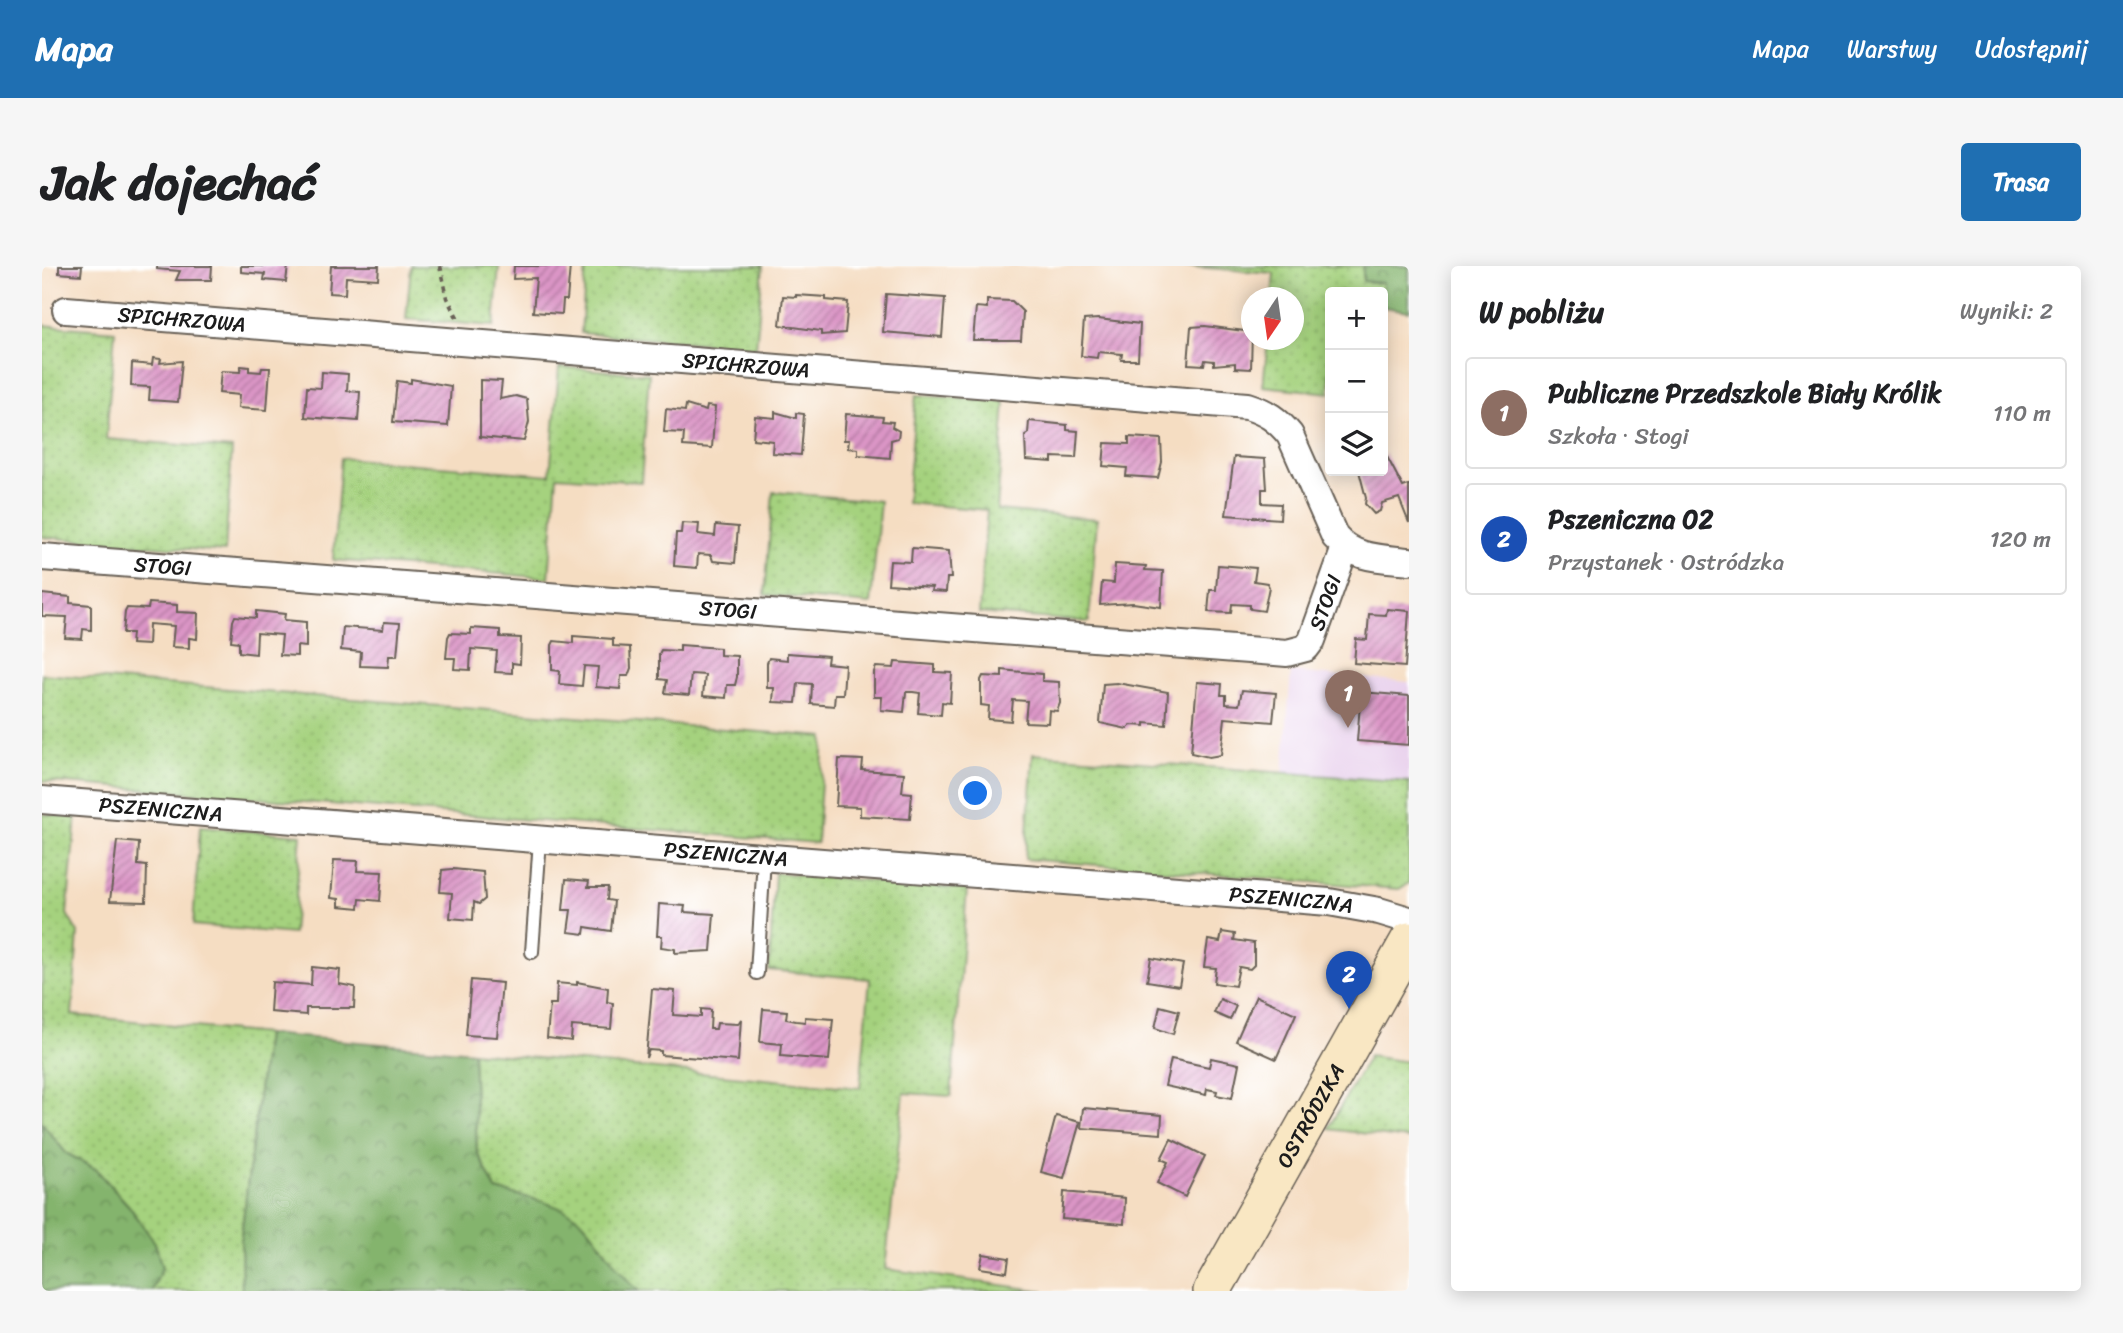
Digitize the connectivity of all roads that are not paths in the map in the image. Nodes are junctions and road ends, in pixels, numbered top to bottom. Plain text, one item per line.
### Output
1 (66, 310) dead end
2 (1345, 548) junction
3 (42, 557) edge
4 (1409, 561) edge
5 (42, 800) edge
6 (540, 840) junction
7 (764, 858) junction
8 (1409, 937) edge
9 (532, 953) dead end
10 (757, 973) dead end
11 (1212, 1291) edge

1 - 2 street, SPICHRZOWA
2 - 3 street, STOGI
2 - 4 street
5 - 6 street, PSZENICZNA
6 - 7 street, PSZENICZNA
6 - 9 lane
7 - 8 street, PSZENICZNA
7 - 10 lane
8 - 11 street, OSTRÓDZKA

